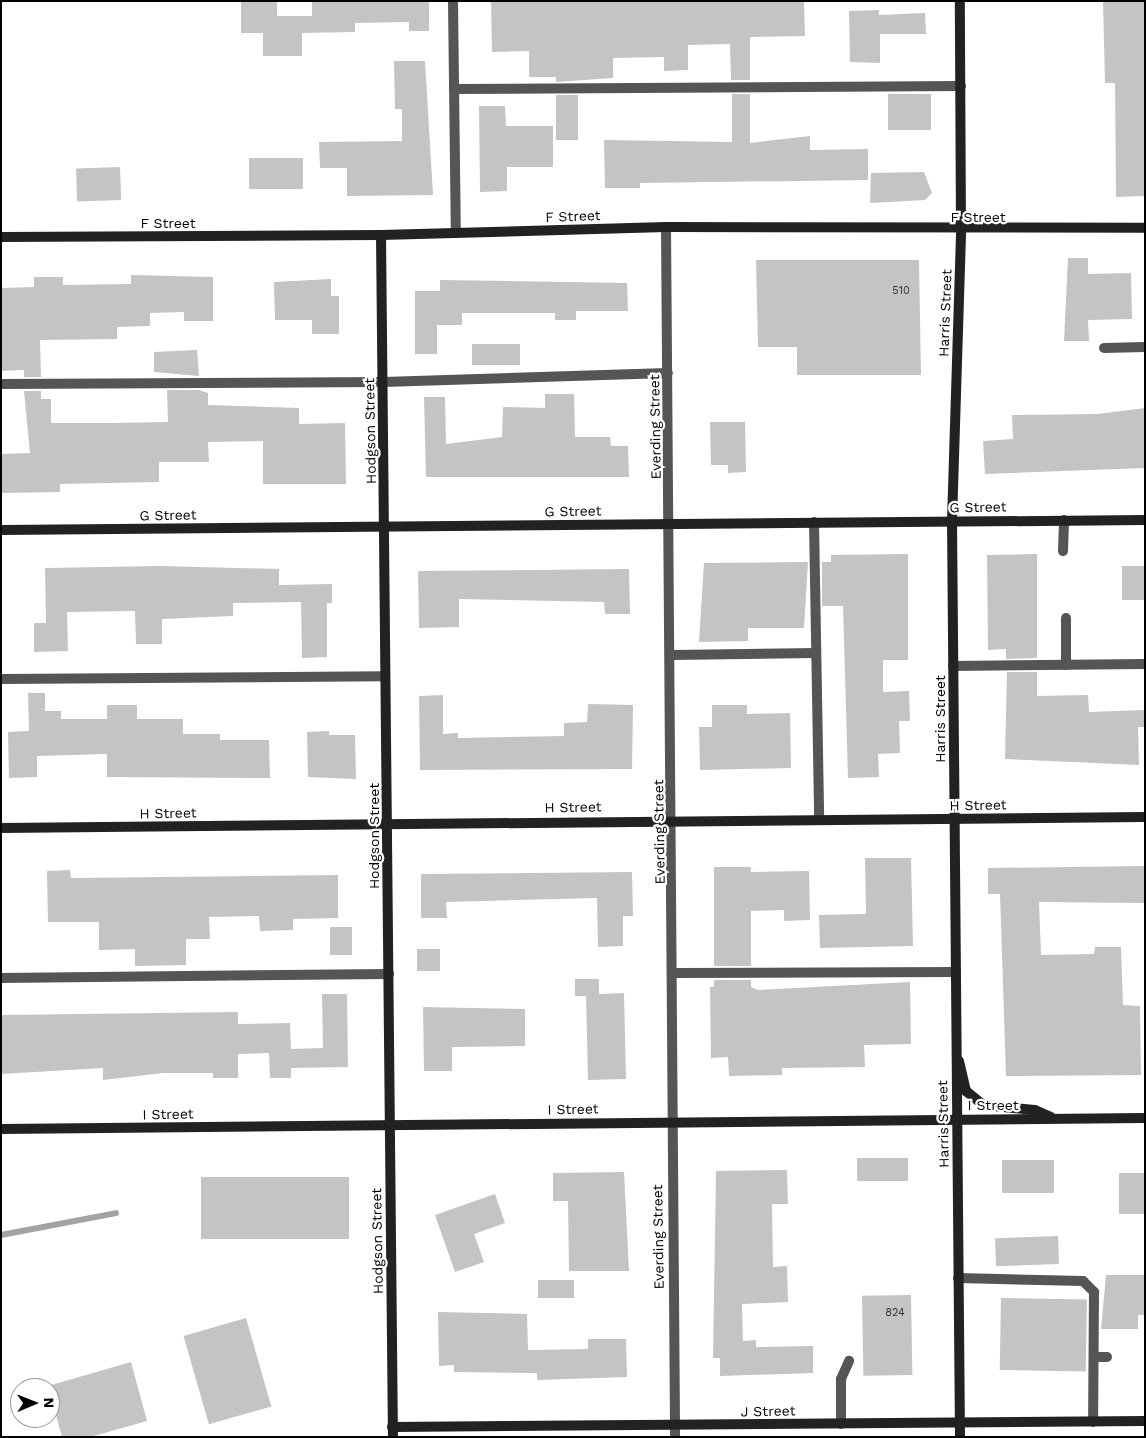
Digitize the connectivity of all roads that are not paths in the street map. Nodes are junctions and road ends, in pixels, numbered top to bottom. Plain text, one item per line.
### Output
1 (453, 1) edge
2 (960, 1) edge
3 (961, 86) junction
4 (454, 89) junction
5 (666, 227) junction
6 (1145, 228) edge
7 (962, 230) junction
8 (456, 233) junction
9 (381, 235) junction
10 (1, 237) edge
11 (1145, 347) edge
12 (1104, 348) dead end
13 (668, 373) junction
14 (383, 382) junction
15 (1, 384) edge
16 (1064, 520) junction
17 (1145, 520) edge
18 (952, 521) junction
19 (814, 522) junction
20 (670, 524) junction
21 (385, 527) junction
22 (1, 530) edge
23 (1063, 551) dead end
24 (1066, 618) dead end
25 (816, 653) junction
26 (672, 655) junction
27 (1145, 664) edge
28 (1066, 665) junction
29 (953, 666) junction
30 (385, 676) junction
31 (1, 678) edge
32 (1145, 817) edge
33 (673, 819) junction
34 (819, 819) junction
35 (954, 819) junction
36 (388, 824) junction
37 (1, 828) edge
38 (675, 972) junction
39 (956, 972) junction
40 (389, 974) junction
41 (1, 978) edge
42 (956, 1052) junction
43 (1054, 1118) junction
44 (1145, 1118) edge
45 (956, 1119) junction
46 (671, 1121) junction
47 (389, 1125) junction
48 (1, 1130) edge
49 (958, 1278) junction
50 (1094, 1357) junction
51 (1107, 1357) dead end
52 (849, 1361) dead end
53 (1145, 1421) edge
54 (1093, 1422) junction
55 (960, 1423) junction
56 (841, 1424) junction
57 (393, 1432) edge
58 (675, 1432) edge
59 (960, 1437) edge

1 - 4 street
2 - 3 street, Harris Street
3 - 4 street
3 - 7 street, Harris Street
4 - 8 street
5 - 7 street, F Street
5 - 8 street, F Street
5 - 13 street, Everding Street
6 - 7 street, F Street
7 - 18 street, Harris Street
8 - 9 street, F Street
9 - 10 street, F Street
9 - 14 street, Hodgson Street
11 - 12 street
13 - 14 street
13 - 20 street, Everding Street
14 - 15 street
14 - 21 street, Hodgson Street
16 - 17 street, G Street
16 - 18 street, G Street
16 - 23 street
18 - 19 street, G Street
18 - 29 street, Harris Street
19 - 20 street, G Street
19 - 25 street
20 - 21 street, G Street
20 - 26 street, Everding Street
21 - 22 street, G Street
21 - 30 street, Hodgson Street
24 - 28 street
25 - 26 street
25 - 34 street
26 - 33 street, Everding Street
27 - 28 street
28 - 29 street
29 - 35 street, Harris Street
30 - 31 street
30 - 36 street, Hodgson Street
32 - 35 street, H Street
33 - 34 street, H Street
33 - 36 street, H Street
33 - 38 street, Everding Street
34 - 35 street, H Street
35 - 39 street, Harris Street
36 - 37 street, H Street
36 - 40 street, Hodgson Street
38 - 39 street
38 - 46 street, Everding Street
39 - 42 street, Harris Street
40 - 41 street
40 - 47 street, Hodgson Street
42 - 43 street
42 - 45 street, Harris Street
43 - 44 street, I Street
43 - 45 street, I Street
45 - 46 street, I Street
45 - 49 street, Harris Street
46 - 47 street, I Street
46 - 58 street, Everding Street
47 - 48 street, I Street
47 - 57 street, Hodgson Street
49 - 50 street
49 - 55 street, Harris Street
50 - 51 street
50 - 54 street
52 - 56 street
53 - 54 street, J Street
54 - 55 street, J Street
55 - 56 street, J Street
55 - 59 street, Harris Street
56 - 58 street, J Street
57 - 58 street, J Street

